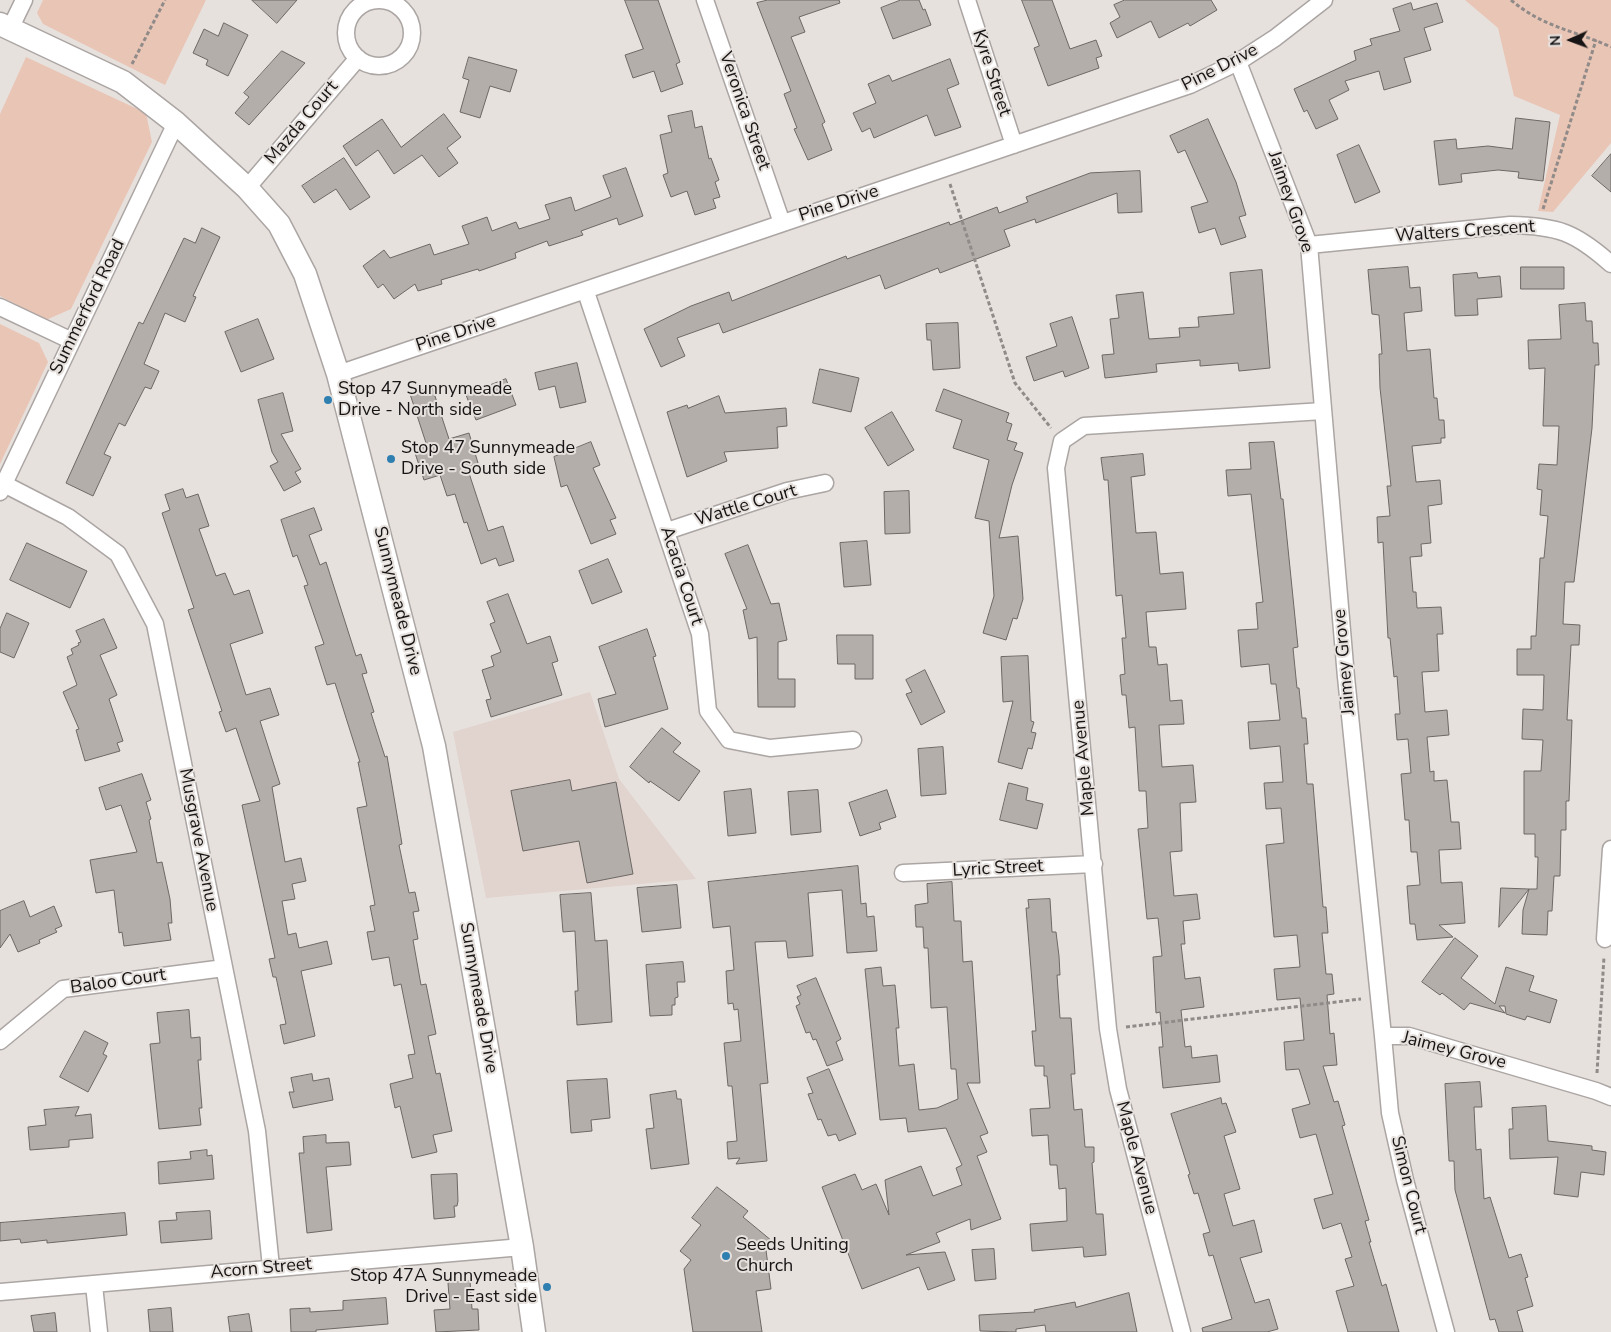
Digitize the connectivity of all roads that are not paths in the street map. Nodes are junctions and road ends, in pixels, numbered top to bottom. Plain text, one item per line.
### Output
1 (24, 0) edge
2 (705, 0) edge
3 (967, 0) edge
4 (1324, 0) edge
5 (5, 26) edge
6 (358, 58) junction
7 (1238, 62) junction
8 (176, 123) junction
9 (1014, 145) junction
10 (247, 188) junction
11 (782, 223) junction
12 (1309, 245) junction
13 (1611, 264) edge
14 (586, 292) junction
15 (0, 307) edge
16 (72, 341) junction
17 (338, 374) junction
18 (1323, 411) junction
19 (825, 483) dead end
20 (2, 488) edge
21 (667, 531) junction
22 (854, 740) dead end
23 (1611, 849) edge
24 (1094, 864) junction
25 (902, 873) dead end
26 (1605, 938) road end
27 (224, 968) junction
28 (1382, 1036) junction
29 (0, 1041) edge
30 (1604, 1094) edge
31 (522, 1247) junction
32 (271, 1267) junction
33 (94, 1285) junction
34 (0, 1292) edge
35 (99, 1332) edge
36 (534, 1332) edge
37 (1182, 1332) edge
38 (1446, 1332) edge

1 - 5 street
2 - 11 street, Veronica Street
3 - 9 street, Kyre Street
4 - 7 street, Pine Drive
5 - 8 street, Sunnymeade Drive
6 - 6 street
6 - 10 street, Mazda Court
7 - 9 street, Pine Drive
7 - 12 street, Jaimey Grove
8 - 10 street, Sunnymeade Drive
8 - 16 street, Summerford Road
9 - 11 street, Pine Drive
10 - 17 street, Sunnymeade Drive
11 - 14 street, Pine Drive
12 - 13 street, Walters Crescent
12 - 18 street, Jaimey Grove
14 - 17 street, Pine Drive
14 - 21 street, Acacia Court
15 - 16 street
16 - 20 street, Summerford Road
17 - 31 street, Sunnymeade Drive
18 - 24 street, Maple Avenue
18 - 28 street, Jaimey Grove
19 - 21 street, Wattle Court
20 - 27 street, Musgrave Avenue
21 - 22 street, Acacia Court
23 - 26 street
24 - 25 street, Lyric Street
24 - 37 street, Maple Avenue
27 - 29 street, Baloo Court
27 - 32 street, Musgrave Avenue
28 - 30 street, Jaimey Grove
28 - 38 street, Simon Court
31 - 32 street, Acorn Street
31 - 36 street, Sunnymeade Drive
32 - 33 street, Acorn Street
33 - 34 street, Acorn Street
33 - 35 street

